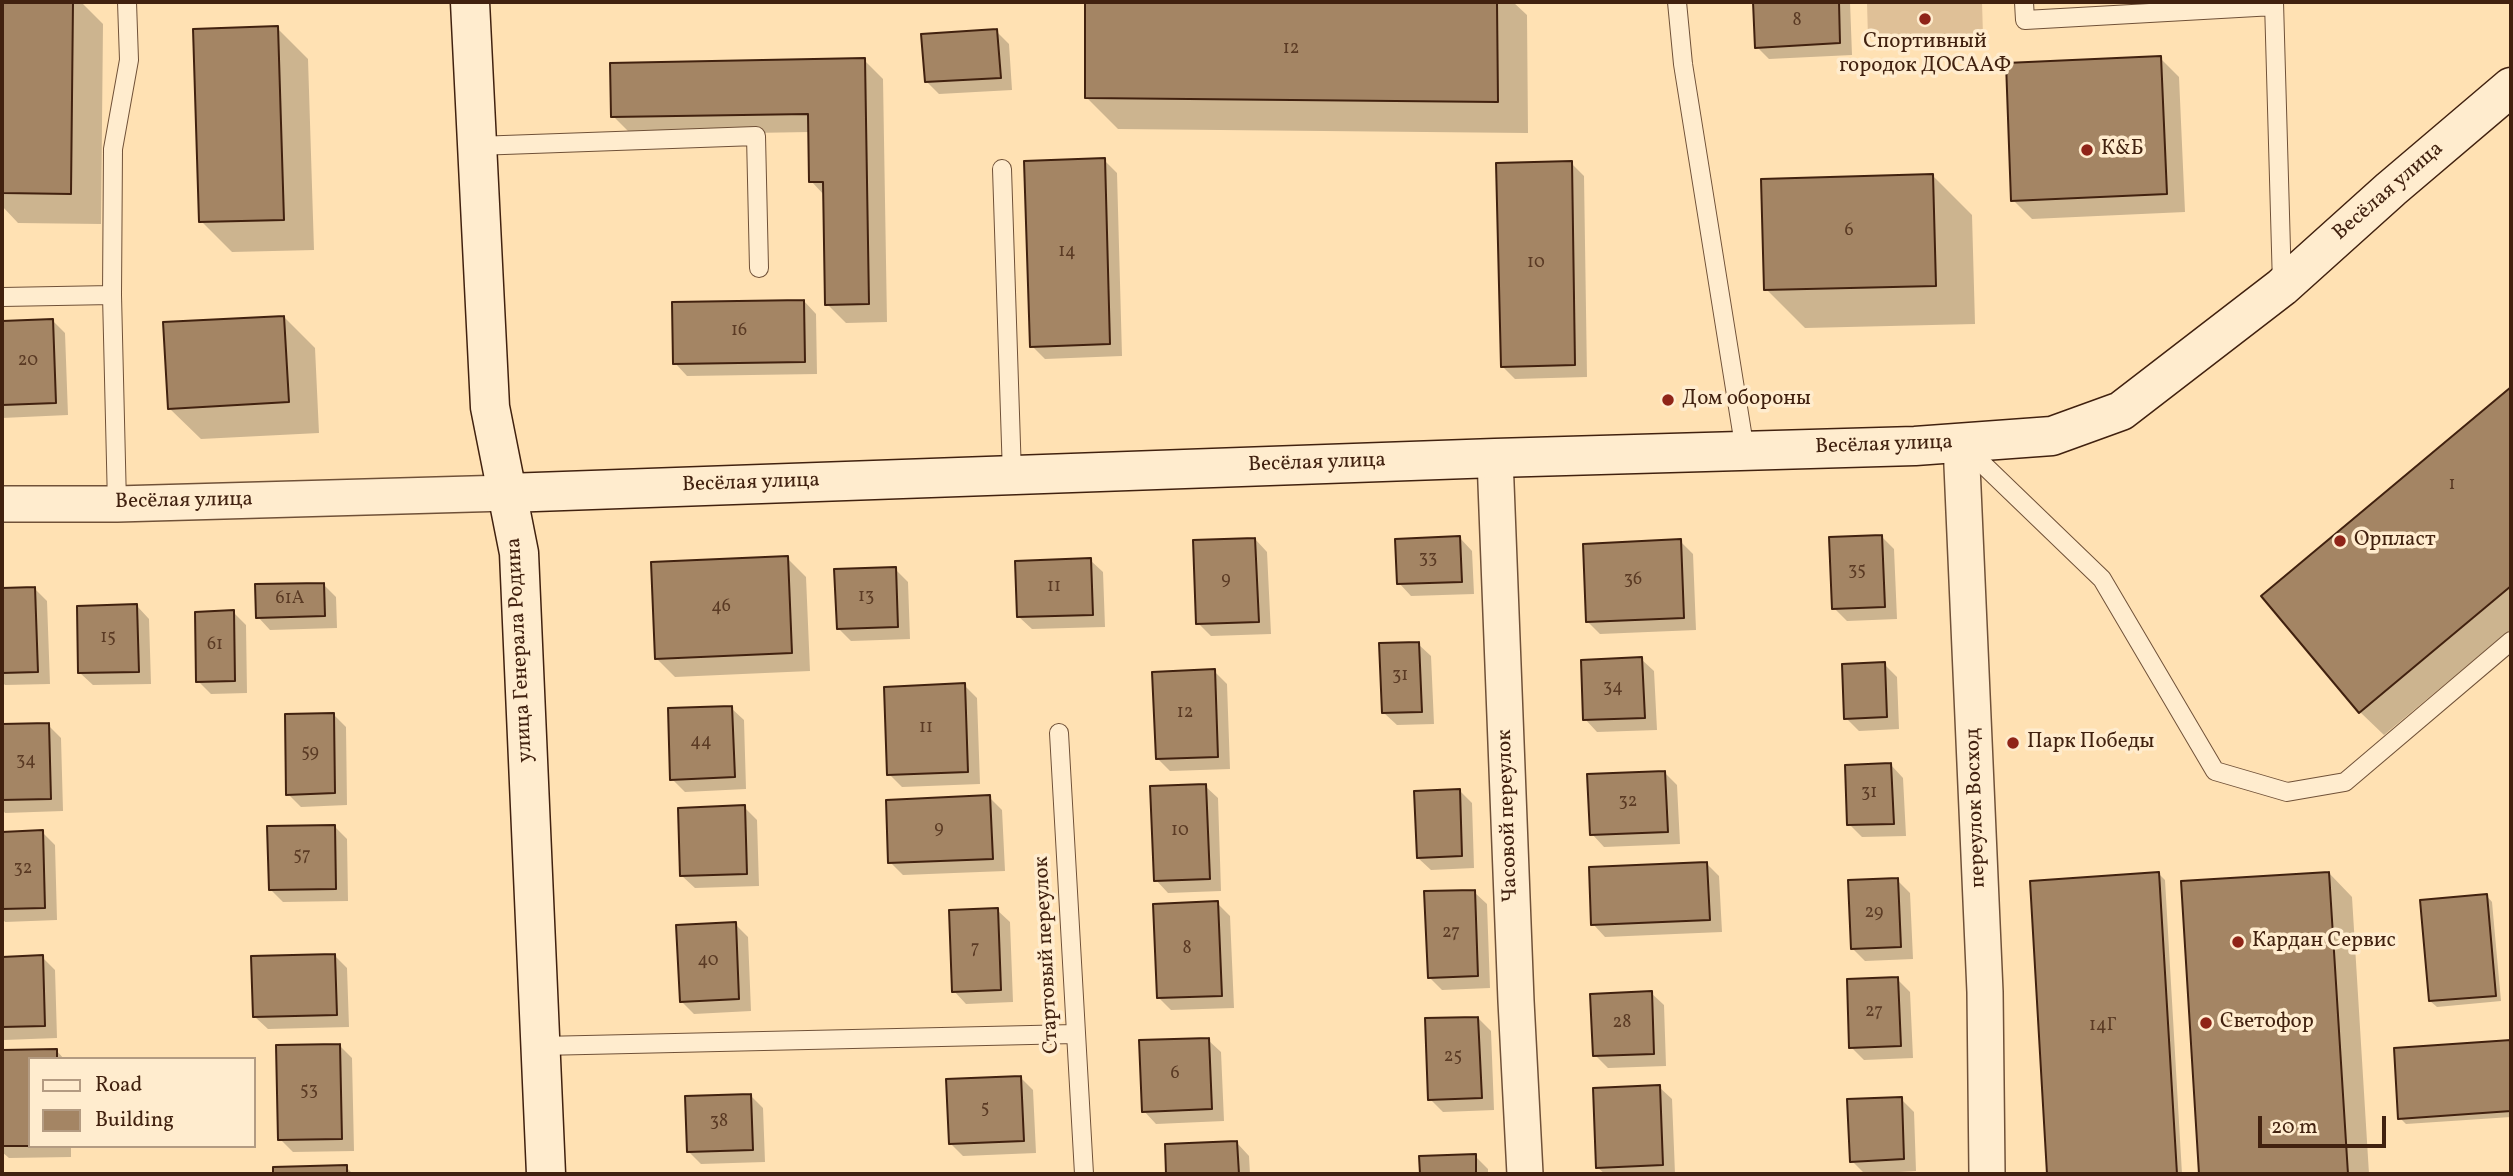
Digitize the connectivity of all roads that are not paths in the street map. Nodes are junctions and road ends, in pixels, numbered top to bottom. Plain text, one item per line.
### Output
1 (127, 2) edge
2 (470, 2) edge
3 (1677, 2) edge
4 (2024, 2) edge
5 (2274, 4) edge
6 (2511, 87) edge
7 (477, 146) junction
8 (1002, 169) dead end
9 (759, 268) dead end
10 (2282, 287) junction
11 (112, 295) junction
12 (2, 298) edge
13 (1961, 443) junction
14 (1745, 451) junction
15 (1496, 458) junction
16 (1012, 475) junction
17 (507, 493) junction
18 (2, 504) edge
19 (117, 504) junction
20 (2511, 641) edge
21 (1059, 733) dead end
22 (1075, 1034) junction
23 (541, 1046) junction
24 (546, 1174) edge
25 (1084, 1174) edge
26 (1525, 1174) edge
27 (1987, 1174) edge

1 - 11 lane
2 - 7 street, улица Генерала Родина
3 - 14 lane
4 - 5 lane
5 - 10 lane
6 - 10 street, Весёлая улица
7 - 9 lane
7 - 17 street, улица Генерала Родина
8 - 16 lane
10 - 13 street, Весёлая улица
11 - 12 lane
11 - 19 lane
13 - 14 street, Весёлая улица
13 - 20 lane
13 - 27 street, переулок Восход
14 - 15 street, Весёлая улица
15 - 16 street, Весёлая улица
15 - 26 street, Часовой переулок
16 - 17 street, Весёлая улица
17 - 19 street, Весёлая улица
17 - 23 street, улица Генерала Родина
18 - 19 street, Весёлая улица
21 - 22 lane, Стартовый переулок
22 - 23 lane
22 - 25 lane, Стартовый переулок
23 - 24 street, улица Генерала Родина

